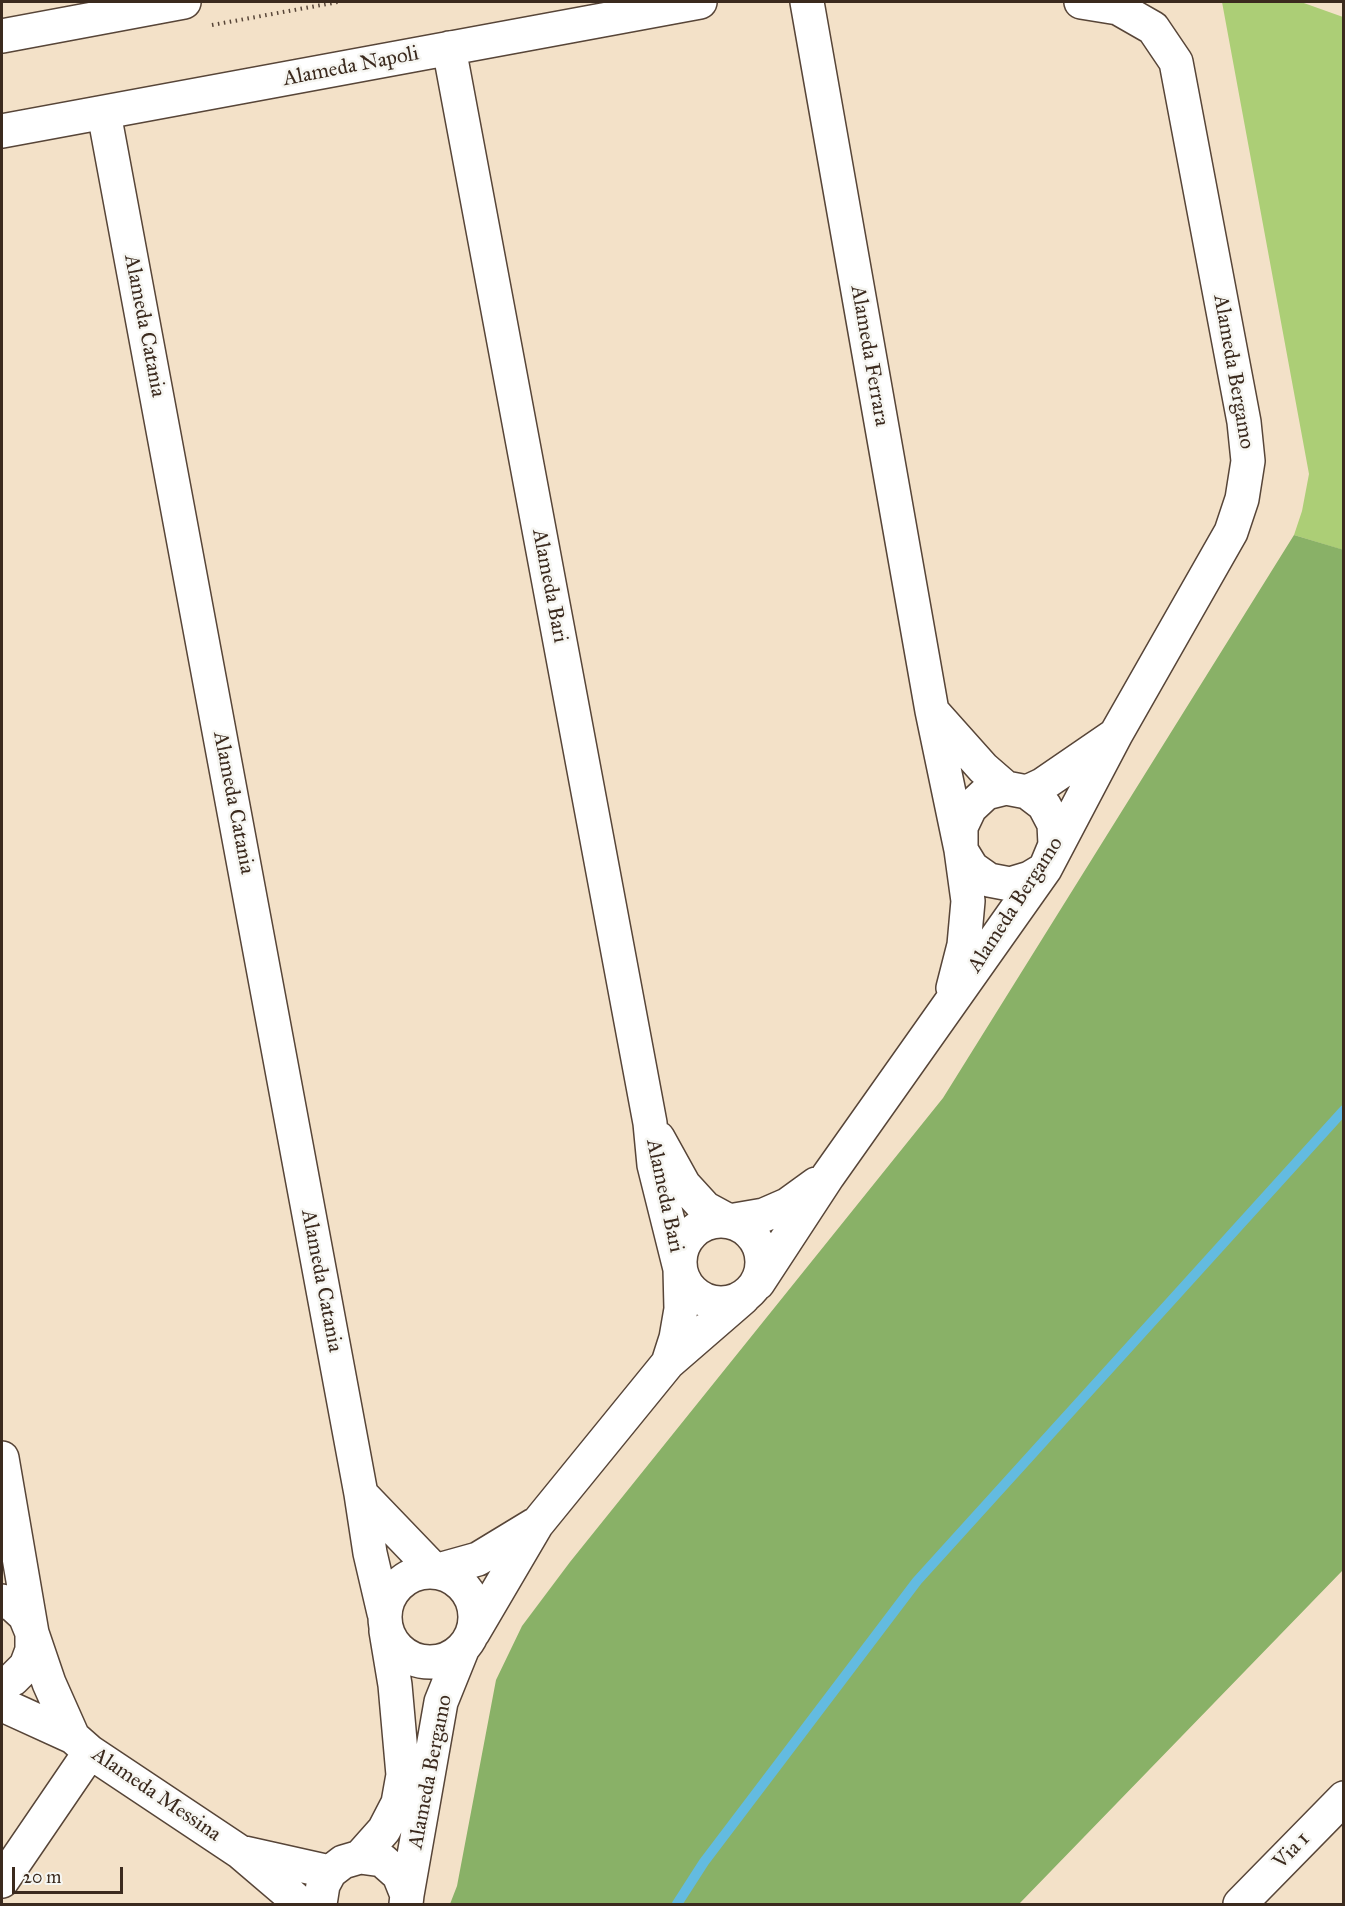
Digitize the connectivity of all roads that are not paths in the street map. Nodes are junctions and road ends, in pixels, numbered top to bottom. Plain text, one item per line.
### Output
1 (184, 2) edge
2 (700, 2) edge
3 (807, 2) edge
4 (1081, 2) edge
5 (2, 36) edge
6 (449, 48) junction
7 (104, 113) junction
8 (2, 131) edge
9 (932, 711) junction
10 (1116, 734) junction
11 (1017, 790) junction
12 (961, 850) junction
13 (1045, 869) junction
14 (946, 1010) junction
15 (650, 1123) junction
16 (828, 1176) junction
17 (729, 1221) junction
18 (680, 1269) junction
19 (750, 1290) junction
20 (668, 1363) junction
21 (2, 1458) edge
22 (361, 1494) junction
23 (4, 1505) edge
24 (537, 1524) junction
25 (435, 1571) junction
26 (2, 1601) edge
27 (385, 1622) junction
28 (32, 1633) junction
29 (467, 1642) junction
30 (2, 1684) edge
31 (2, 1703) edge
32 (81, 1745) junction
33 (1344, 1798) edge
34 (240, 1852) junction
35 (360, 1857) junction
36 (330, 1872) junction
37 (2, 1881) edge
38 (407, 1900) edge
39 (301, 1905) edge
40 (320, 1905) edge
41 (1240, 1905) edge

1 - 5 street
2 - 6 street, Alameda Napoli
3 - 9 street, Alameda Ferrara
4 - 10 street, Alameda Bergamo
6 - 7 street, Alameda Napoli
6 - 15 street, Alameda Bari
7 - 8 street, Alameda Napoli
7 - 22 street, Alameda Catania
9 - 11 street
9 - 12 street, Alameda Ferrara
10 - 11 street, Alameda Bergamo
10 - 13 street, Alameda Bergamo
11 - 12 street
11 - 13 street
12 - 13 street
12 - 14 street, Alameda Bergamo
13 - 14 street, Alameda Bergamo
14 - 16 street, Alameda Bergamo
15 - 17 street, Alameda Bari
15 - 18 street, Alameda Bari
16 - 17 street, Alameda Bergamo
16 - 19 street, Alameda Bergamo
17 - 18 street
17 - 19 street
18 - 19 street
18 - 20 street, Alameda Bergamo
19 - 20 street, Alameda Bergamo
20 - 24 street, Alameda Bergamo
21 - 23 street
22 - 25 street
22 - 27 street, Alameda Catania
23 - 28 street
24 - 25 street, Alameda Bergamo
24 - 29 street, Alameda Bergamo
25 - 27 street
25 - 29 street
26 - 28 street
27 - 29 street
27 - 35 street, Alameda Bergamo
28 - 30 street
28 - 32 street, Alameda Messina
29 - 38 street, Alameda Bergamo
31 - 32 street, Alameda Messina
32 - 34 street, Alameda Messina
32 - 37 street
33 - 41 street, Via 1
34 - 36 street, Alameda Messina
34 - 39 street, Alameda Messina
35 - 36 street
35 - 38 street
36 - 40 street

